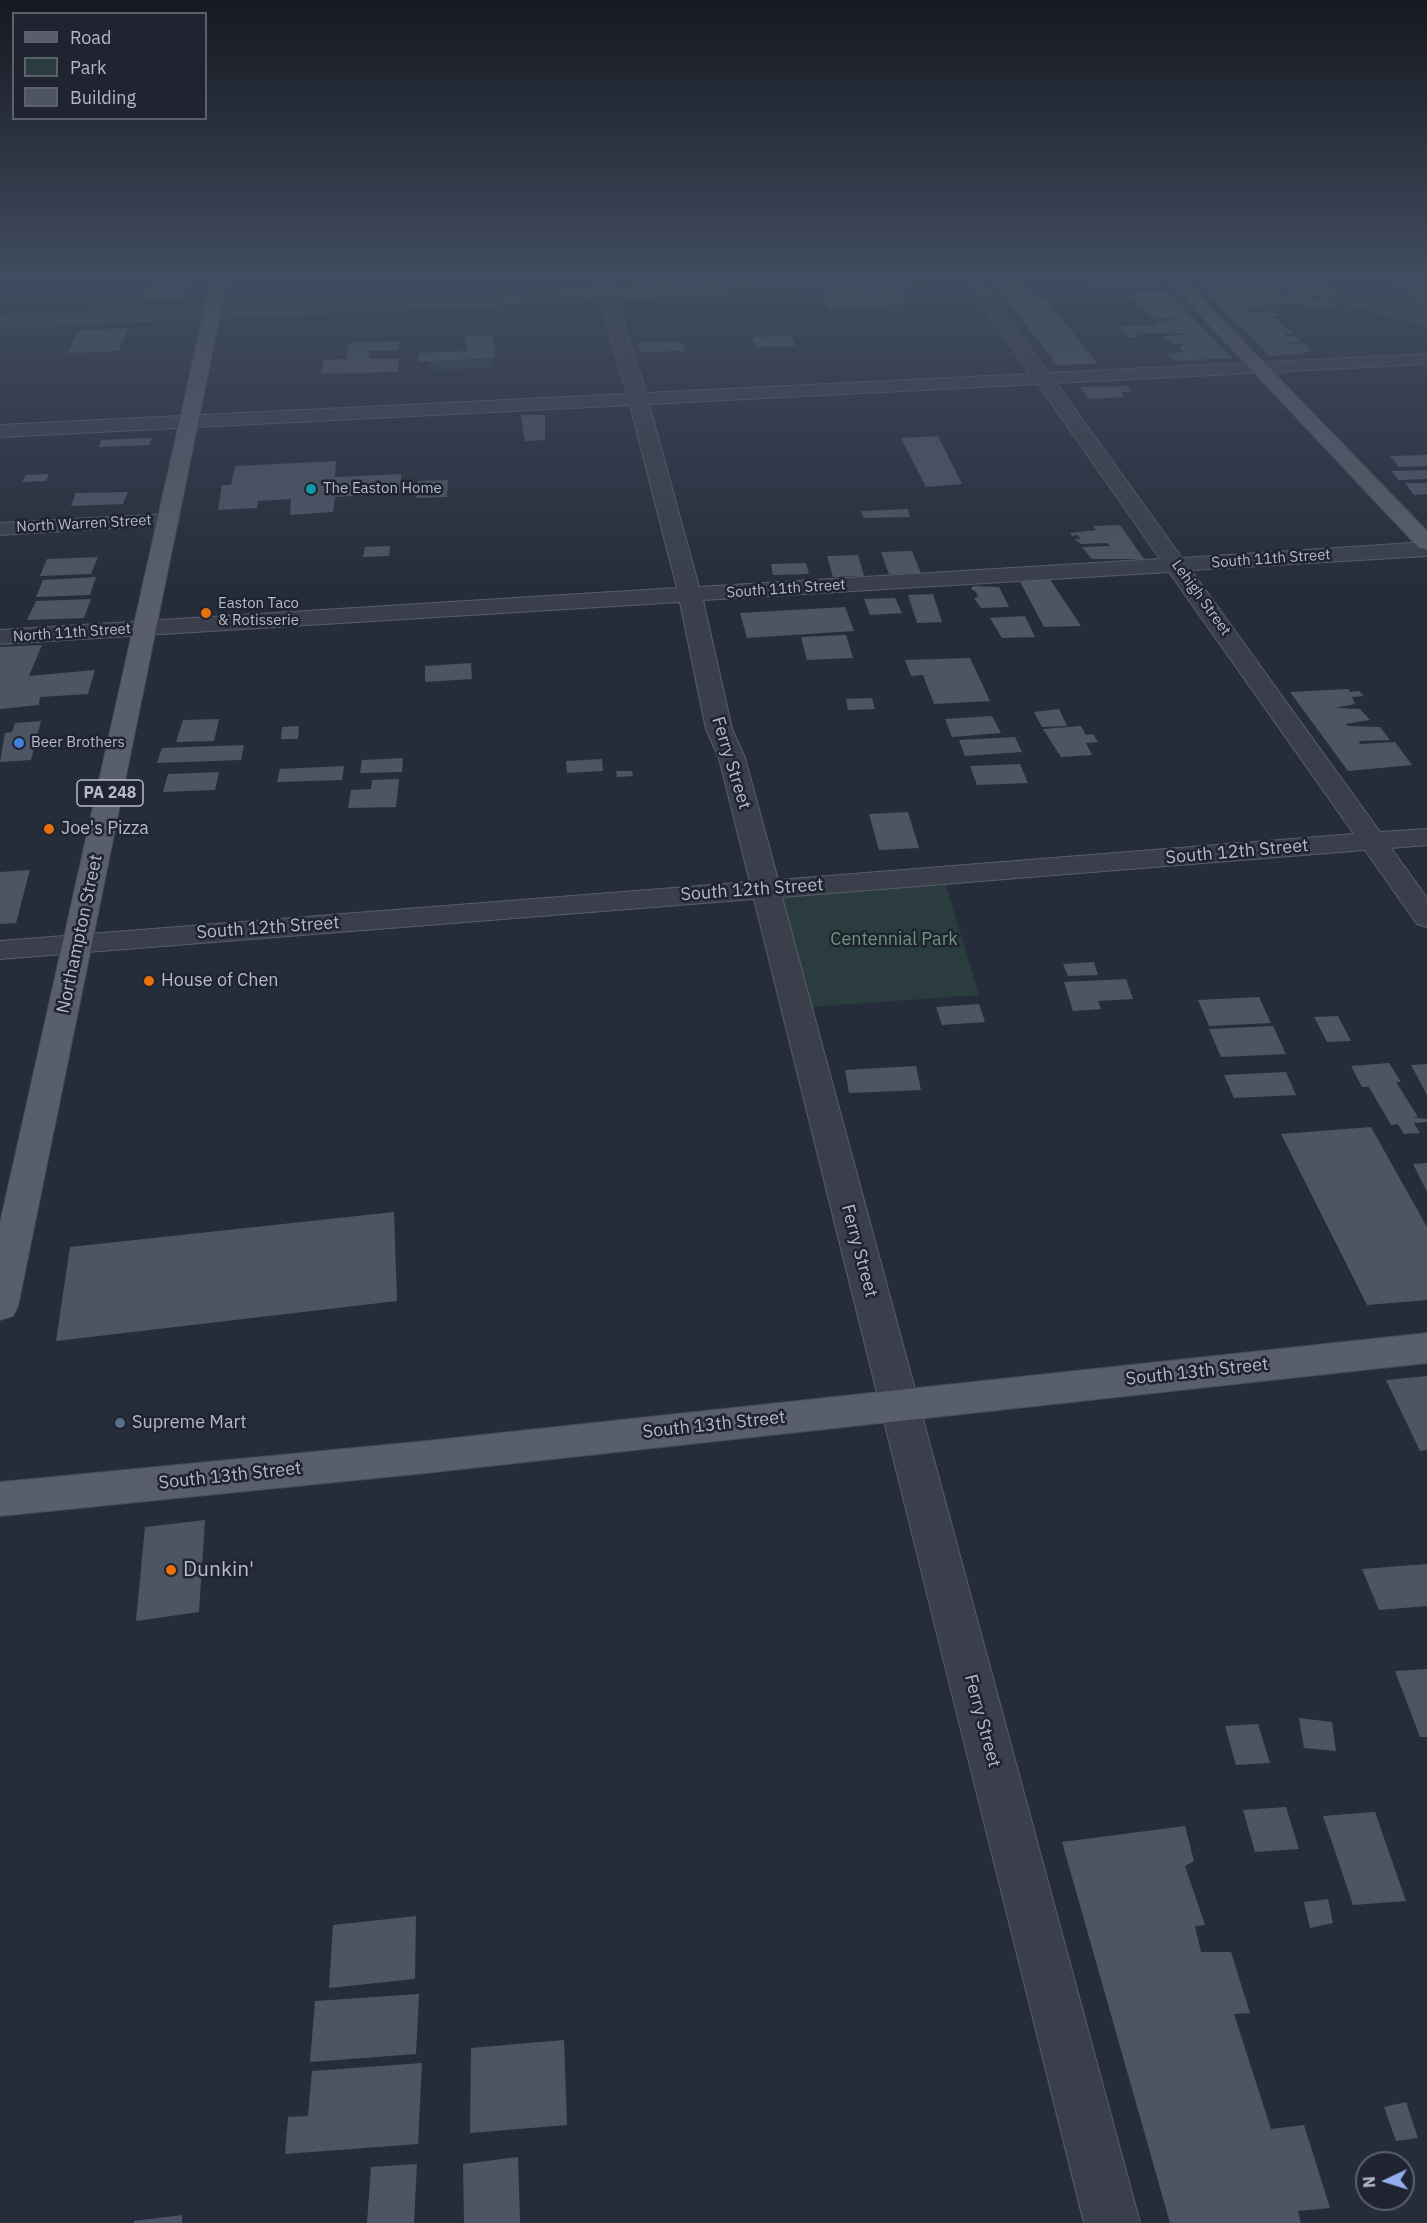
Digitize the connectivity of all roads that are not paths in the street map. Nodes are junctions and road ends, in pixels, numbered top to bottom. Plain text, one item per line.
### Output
1 (197, 384) edge
2 (634, 384) edge
3 (927, 384) edge
4 (1047, 384) edge
5 (1274, 384) edge
6 (638, 398) junction
7 (189, 421) junction
8 (0, 430) edge
9 (168, 520) junction
10 (0, 529) edge
11 (1427, 543) edge
12 (1427, 549) edge
13 (1177, 565) junction
14 (690, 595) junction
15 (145, 628) junction
16 (0, 638) edge
17 (1427, 837) edge
18 (1374, 841) junction
19 (766, 889) junction
20 (1427, 918) edge
21 (78, 943) junction
22 (0, 950) edge
23 (0, 1306) edge
24 (1427, 1348) edge
25 (899, 1404) junction
26 (0, 1499) edge
27 (1112, 2223) edge

1 - 7 main road, Northampton Street / PA 248
2 - 6 street, Ferry Street
3 - 6 street
4 - 13 street, Lehigh Street
5 - 11 main road
6 - 7 street
6 - 14 street, Ferry Street
7 - 8 street
7 - 9 main road, Northampton Street / PA 248
9 - 10 street, North Warren Street
9 - 15 main road, Northampton Street / PA 248
12 - 13 street, South 11th Street
13 - 14 street, South 11th Street
13 - 18 street, Lehigh Street
14 - 15 street, South 11th Street
14 - 19 street, Ferry Street
15 - 16 street, North 11th Street
15 - 21 main road, Northampton Street / PA 248
17 - 18 street, South 12th Street
18 - 19 street, South 12th Street
18 - 20 street, Lehigh Street
19 - 21 street, South 12th Street
19 - 25 street, Ferry Street
21 - 22 street, South 12th Street
21 - 23 main road, Northampton Street / PA 248
24 - 25 main road, South 13th Street
25 - 26 main road, South 13th Street
25 - 27 street, Ferry Street

